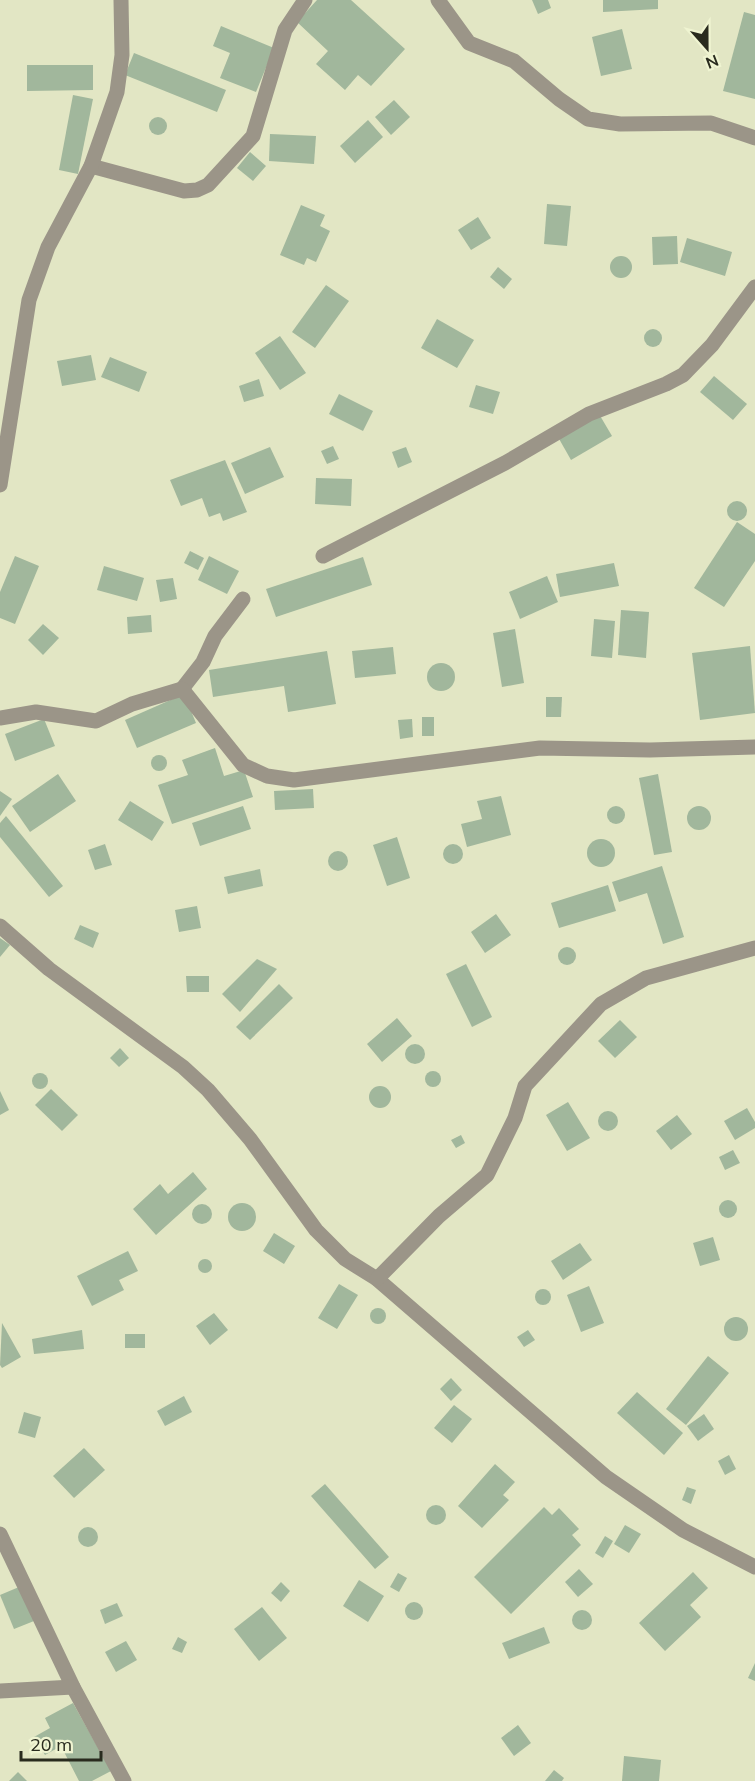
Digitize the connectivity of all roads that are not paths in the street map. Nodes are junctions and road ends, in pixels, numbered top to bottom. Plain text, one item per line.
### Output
1 (121, 0) edge
2 (305, 0) edge
3 (438, 0) edge
4 (755, 138) edge
5 (91, 166) junction
6 (755, 287) edge
7 (0, 485) edge
8 (324, 556) dead end
9 (243, 599) dead end
10 (182, 689) junction
11 (0, 718) edge
12 (755, 747) edge
13 (0, 926) edge
14 (755, 948) edge
15 (377, 1279) junction
16 (0, 1534) edge
17 (755, 1567) edge
18 (73, 1687) junction
19 (0, 1691) edge
20 (124, 1781) edge

1 - 5 street
2 - 5 street
3 - 4 street
5 - 7 street
6 - 8 street
9 - 10 street
10 - 11 street
10 - 12 street
13 - 15 street
14 - 15 street
15 - 17 street
16 - 18 street
18 - 19 street
18 - 20 street

